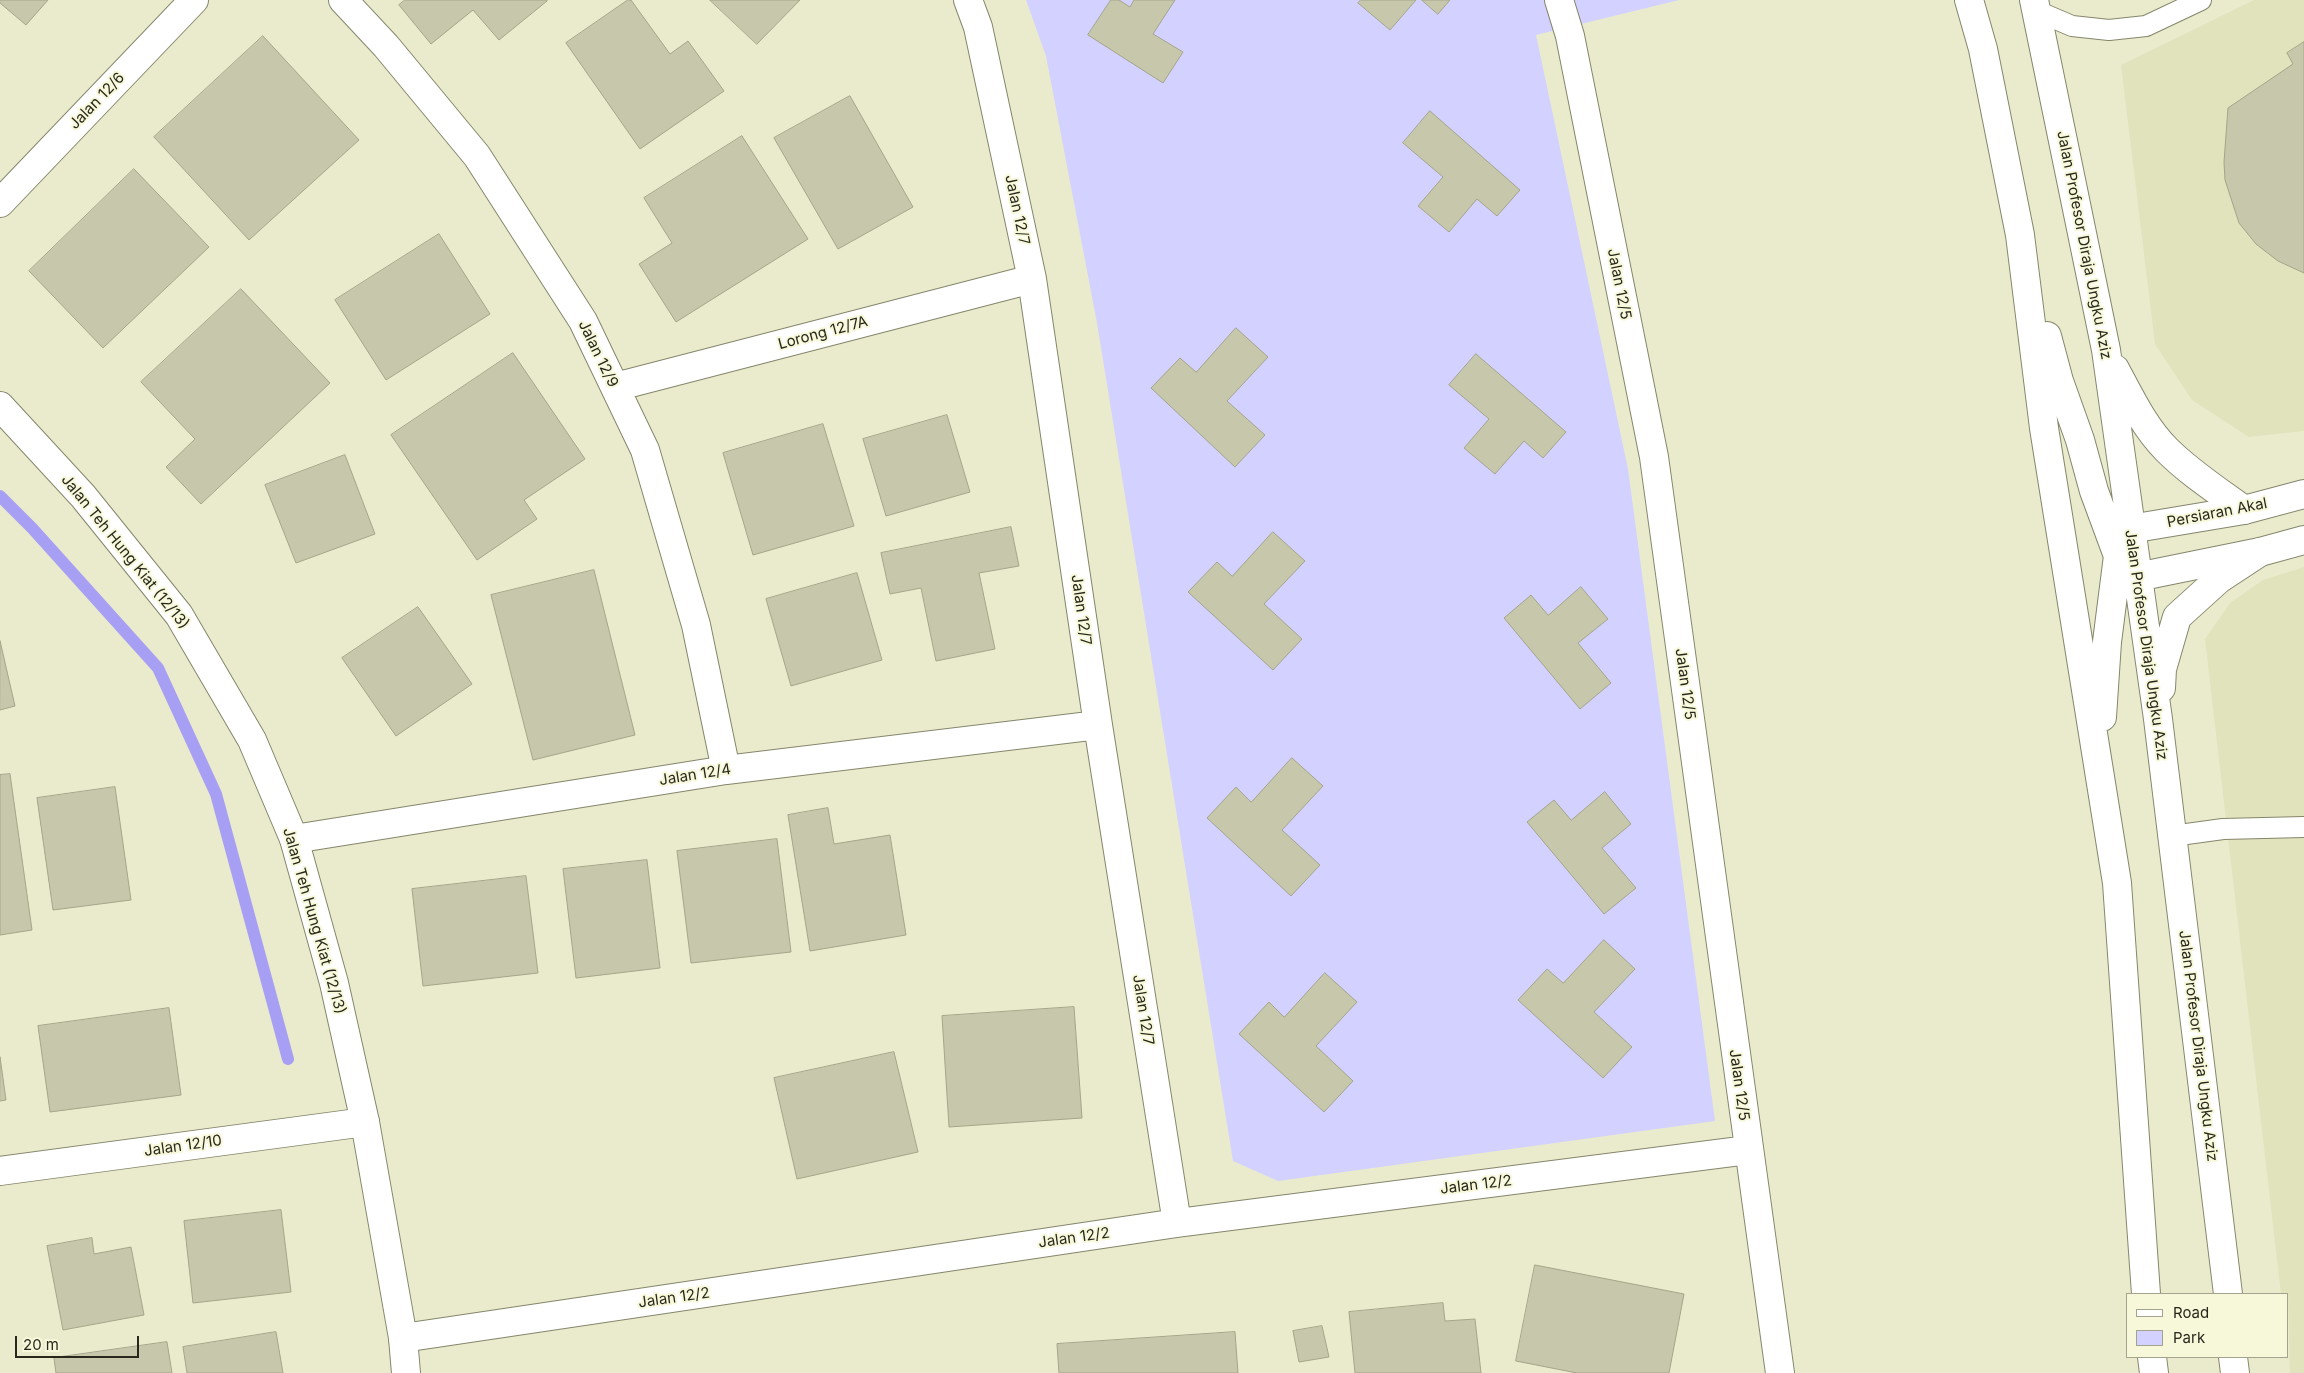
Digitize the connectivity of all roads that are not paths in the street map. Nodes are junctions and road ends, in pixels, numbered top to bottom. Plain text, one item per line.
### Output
1 (194, 0) edge
2 (343, 0) edge
3 (968, 0) edge
4 (1559, 0) edge
5 (1969, 0) edge
6 (2201, 0) edge
7 (2036, 6) edge
8 (0, 203) edge
9 (2020, 235) junction
10 (1032, 279) junction
11 (2106, 350) junction
12 (615, 388) junction
13 (0, 406) edge
14 (2304, 494) edge
15 (2244, 510) junction
16 (2130, 530) junction
17 (2304, 540) edge
18 (2260, 552) junction
19 (2118, 556) junction
20 (2137, 577) junction
21 (2158, 719) junction
22 (1098, 725) junction
23 (726, 770) junction
24 (2099, 770) junction
25 (2304, 827) edge
26 (2172, 836) junction
27 (294, 839) junction
28 (365, 1122) junction
29 (1748, 1150) junction
30 (0, 1171) edge
31 (1177, 1223) junction
32 (2146, 1293) edge
33 (2228, 1293) edge
34 (403, 1338) junction
35 (2152, 1358) edge
36 (2233, 1358) edge
37 (406, 1373) edge
38 (1780, 1373) edge
39 (2154, 1373) edge
40 (2235, 1373) edge

1 - 8 street, Jalan 12/6
2 - 12 street, Jalan 12/9
3 - 10 street, Jalan 12/7
4 - 29 street, Jalan 12/5
5 - 9 street
6 - 7 lane
7 - 11 street, Jalan Profesor Diraja Ungku Aziz
9 - 19 street
9 - 24 street
10 - 12 street, Lorong 12/7A
10 - 22 street, Jalan 12/7
11 - 15 street
11 - 16 street, Jalan Profesor Diraja Ungku Aziz
12 - 23 street, Jalan 12/9
13 - 27 street, Jalan Teh Hung Kiat (12/13)
14 - 15 street, Persiaran Akal
15 - 16 street, Persiaran Akal
16 - 19 street
16 - 20 street, Jalan Profesor Diraja Ungku Aziz
17 - 18 street
18 - 20 street
18 - 21 street
19 - 20 street
19 - 24 street
20 - 21 street, Jalan Profesor Diraja Ungku Aziz
21 - 26 street, Jalan Profesor Diraja Ungku Aziz
22 - 23 street, Jalan 12/4
22 - 31 street, Jalan 12/7
23 - 27 street, Jalan 12/4
24 - 32 street
25 - 26 lane
26 - 33 street, Jalan Profesor Diraja Ungku Aziz
27 - 28 street, Jalan Teh Hung Kiat (12/13)
28 - 30 street, Jalan 12/10
28 - 34 street, Jalan Teh Hung Kiat (12/13)
29 - 31 street, Jalan 12/2
29 - 38 street, Jalan 12/5
31 - 34 street, Jalan 12/2
34 - 37 street, Jalan Teh Hung Kiat (12/13)
35 - 39 street
36 - 40 street

